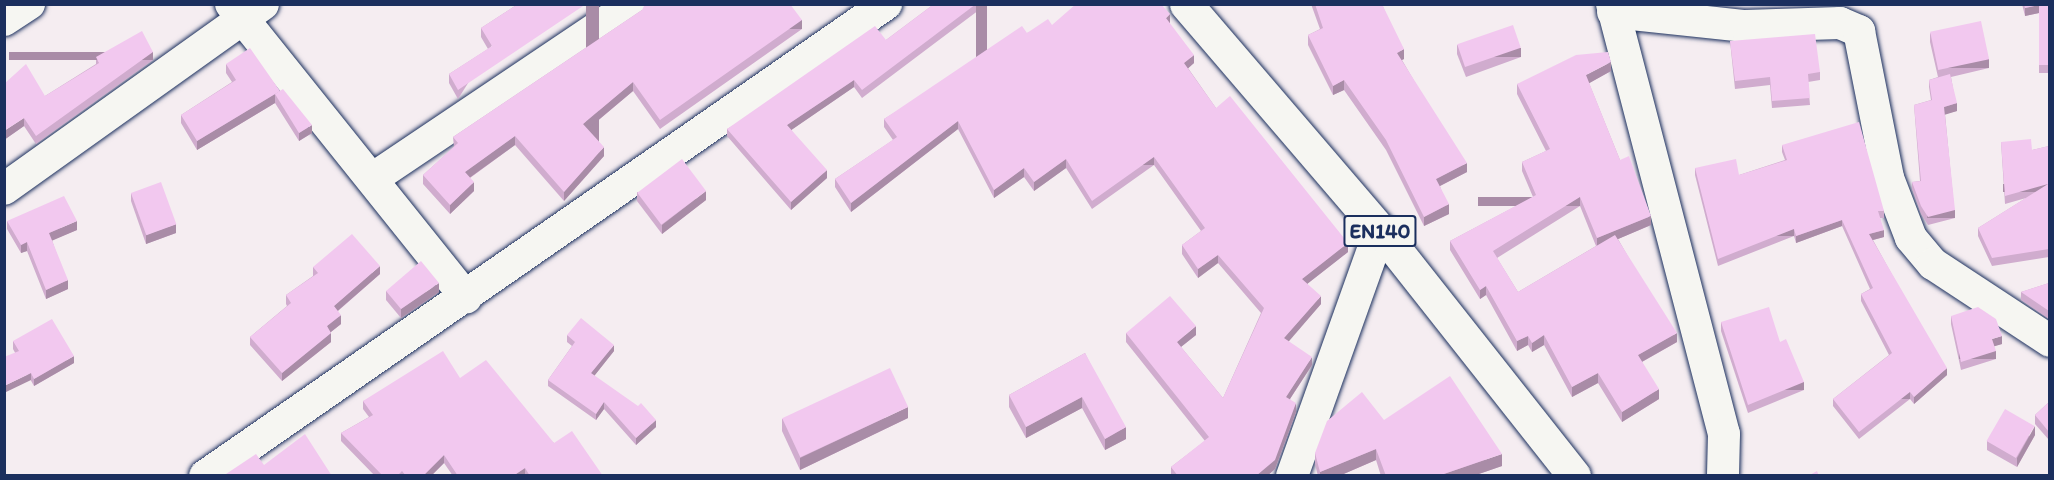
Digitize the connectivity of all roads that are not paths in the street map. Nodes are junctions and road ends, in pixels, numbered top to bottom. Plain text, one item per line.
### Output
1 (29, 4) edge
2 (632, 4) edge
3 (886, 4) edge
4 (1186, 4) edge
5 (1612, 8) edge
6 (245, 9) edge
7 (4, 20) edge
8 (372, 179) junction
9 (4, 189) edge
10 (1380, 230) junction
11 (466, 297) junction
12 (2049, 341) edge
13 (1573, 472) edge
14 (213, 474) edge
15 (1292, 476) edge
16 (1723, 476) edge

1 - 7 street
2 - 8 street
3 - 11 street
4 - 10 main road, EN140
5 - 12 street
5 - 16 street
6 - 8 street
6 - 9 street
8 - 11 street
10 - 13 main road, EN140
10 - 15 street
11 - 14 street

